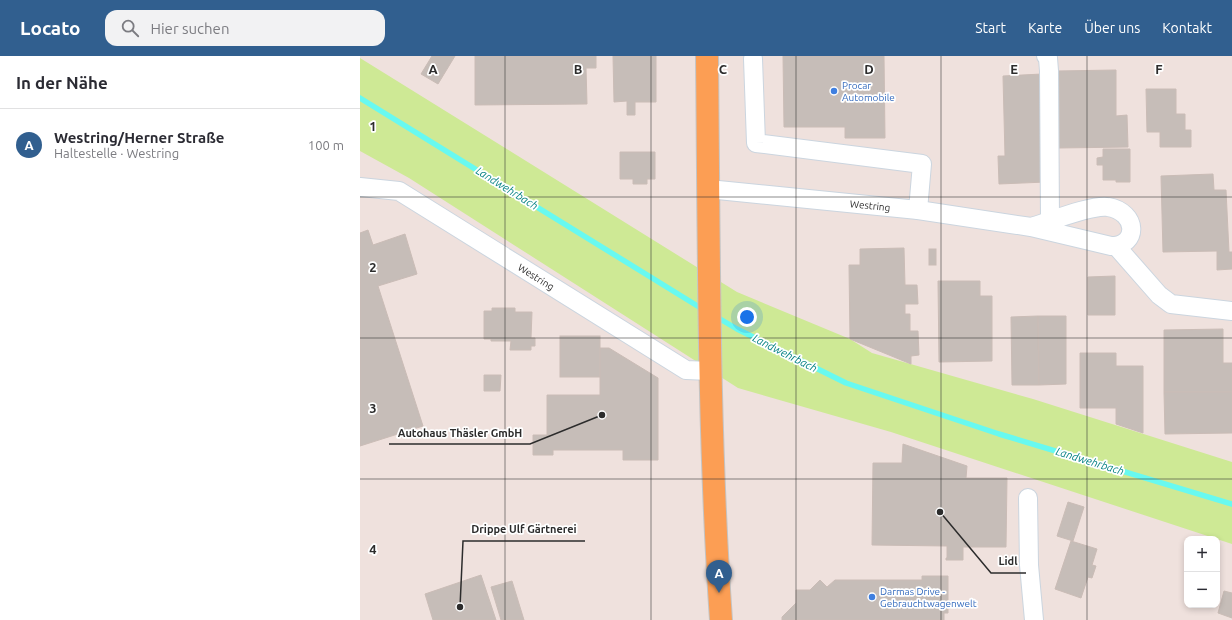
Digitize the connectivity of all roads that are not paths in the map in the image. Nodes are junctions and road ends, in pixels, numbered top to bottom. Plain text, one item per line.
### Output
1 (708, 56) edge
2 (1046, 56) edge
3 (754, 59) dead end
4 (360, 187) edge
5 (708, 189) junction
6 (918, 210) junction
7 (1050, 221) junction
8 (1031, 227) junction
9 (1116, 246) junction
10 (1232, 311) edge
11 (710, 363) junction
12 (1028, 498) dead end
13 (721, 620) edge
14 (1034, 620) edge

1 - 5 main road
2 - 7 street
3 - 6 street
4 - 11 street, Westring
5 - 6 street, Westring
5 - 11 main road
6 - 8 street, Westring
7 - 8 street, Westring
7 - 9 street, Westring
8 - 9 street, Westring
9 - 10 street
11 - 13 main road
12 - 14 street

